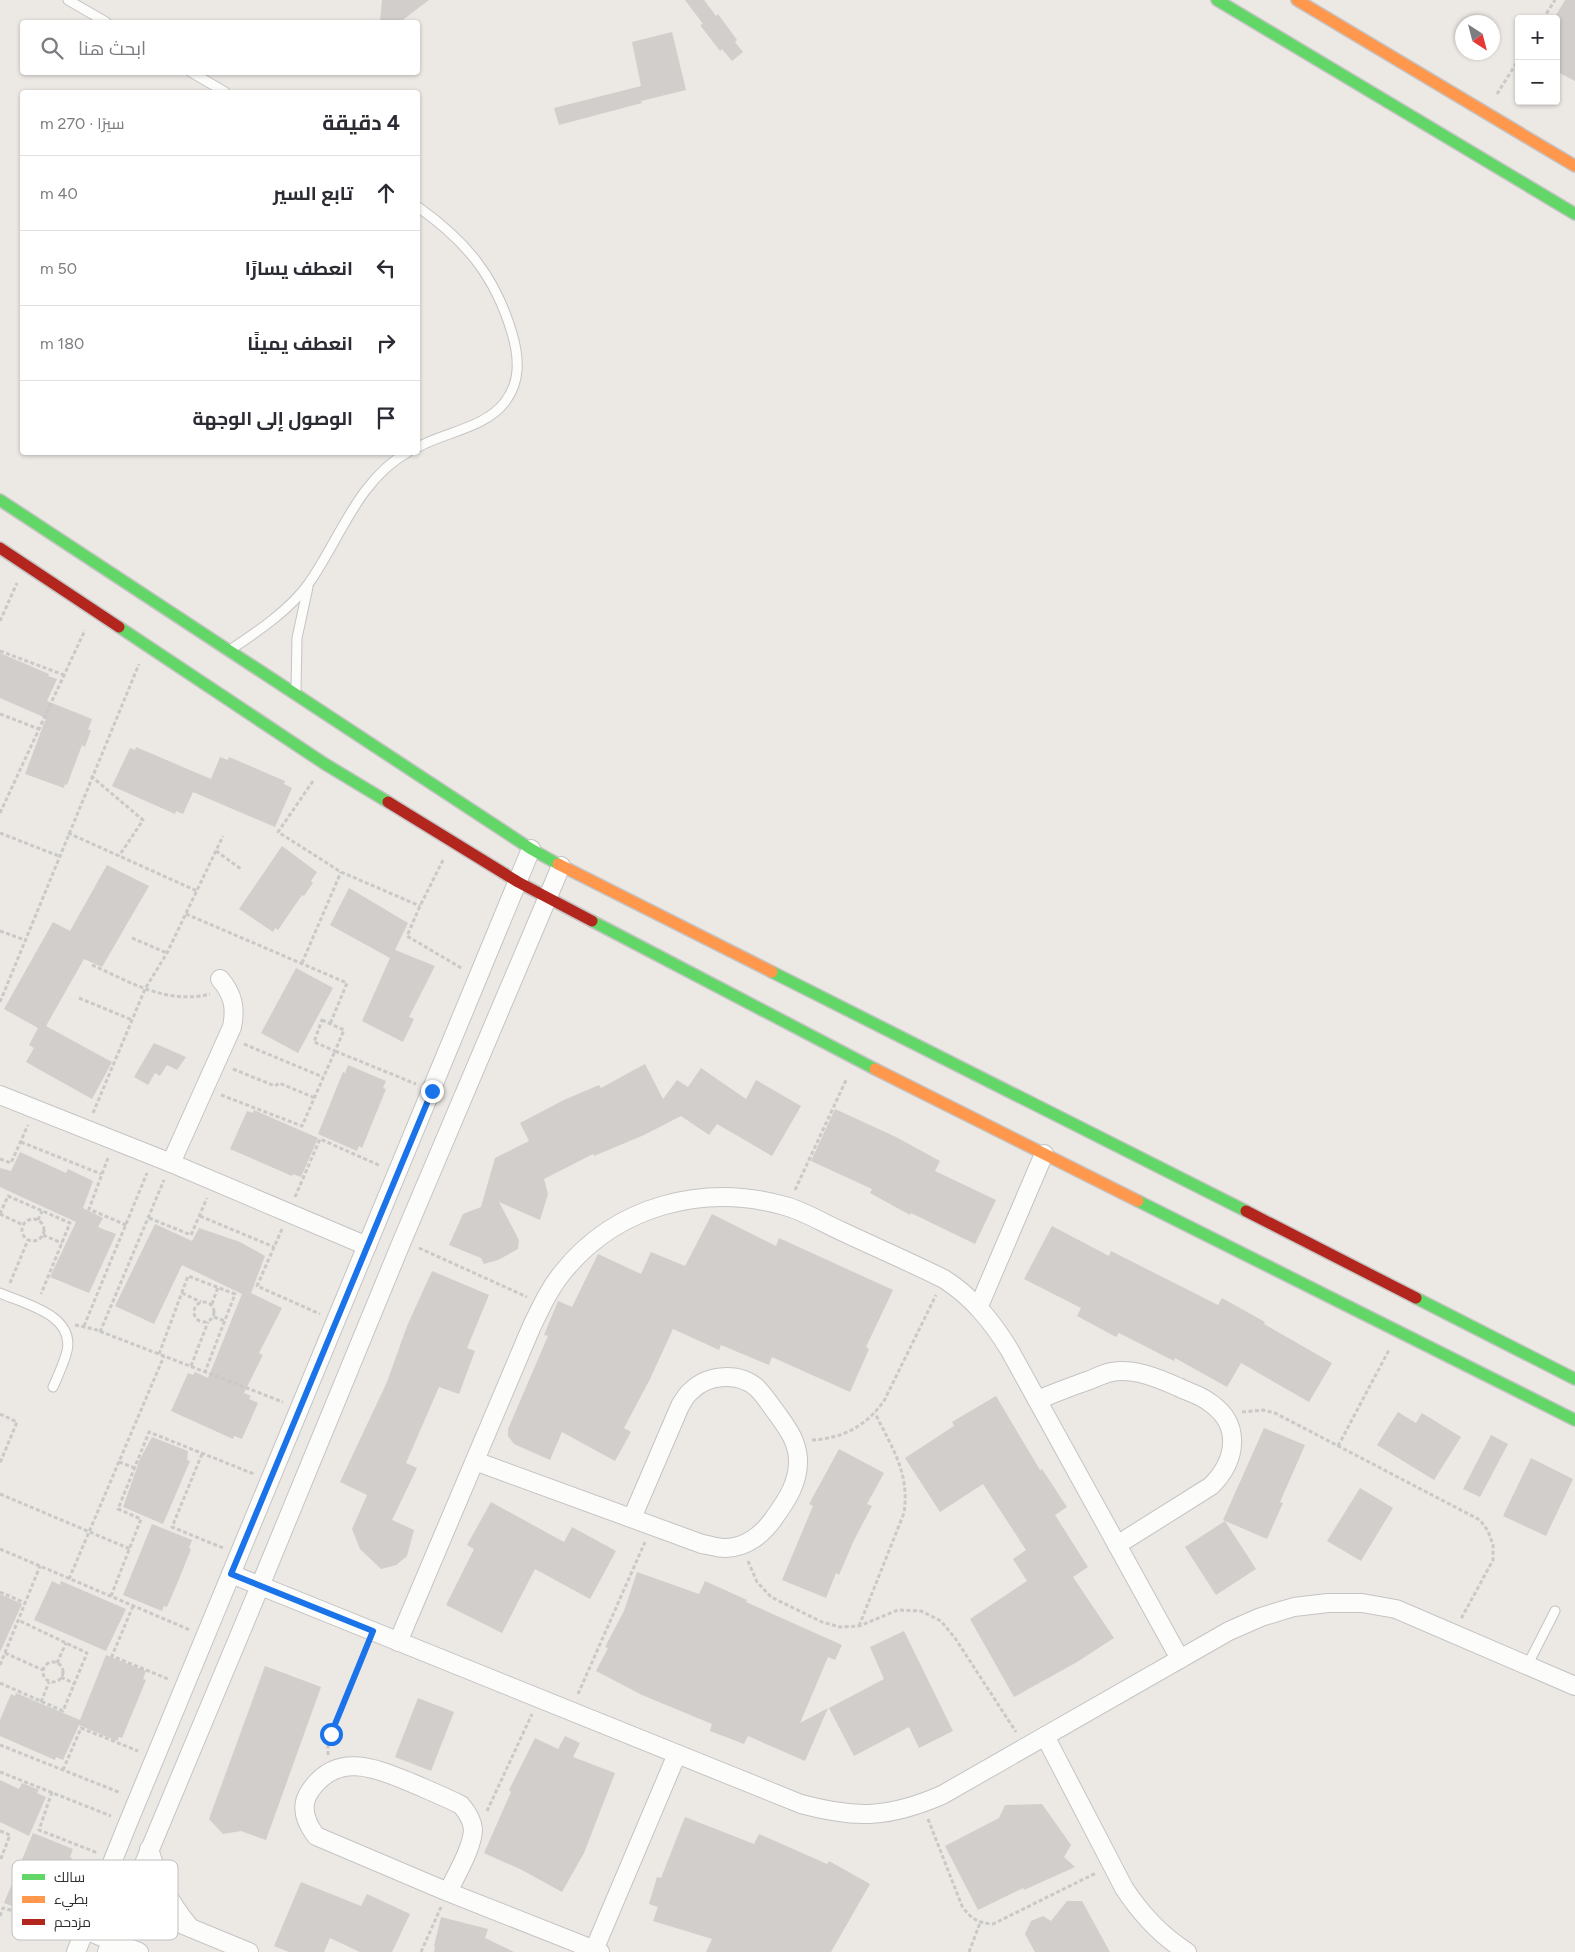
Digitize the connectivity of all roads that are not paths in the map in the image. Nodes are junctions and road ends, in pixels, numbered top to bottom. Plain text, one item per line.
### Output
1 (68, 0) edge
2 (1217, 0) edge
3 (1297, 0) edge
4 (103, 20) edge
5 (196, 75) edge
6 (222, 90) edge
7 (1575, 166) edge
8 (420, 210) edge
9 (1575, 214) edge
10 (420, 446) edge
11 (404, 455) edge
12 (0, 500) edge
13 (0, 548) edge
14 (308, 584) junction
15 (230, 650) junction
16 (296, 694) junction
17 (531, 848) junction
18 (562, 866) junction
19 (518, 882) junction
20 (547, 898) junction
21 (224, 983) road end
22 (0, 1095) edge
23 (1044, 1154) junction
24 (171, 1163) junction
25 (367, 1246) junction
26 (2, 1295) edge
27 (979, 1306) junction
28 (1575, 1379) edge
29 (54, 1387) dead end
30 (1037, 1400) junction
31 (1575, 1420) edge
32 (475, 1460) junction
33 (632, 1518) junction
34 (1117, 1545) junction
35 (231, 1574) junction
36 (260, 1586) junction
37 (1555, 1611) dead end
38 (398, 1642) junction
39 (1180, 1659) junction
40 (1528, 1664) junction
41 (1575, 1686) edge
42 (1045, 1736) junction
43 (677, 1754) junction
44 (149, 1849) junction
45 (114, 1860) edge
46 (145, 1860) edge
47 (152, 1860) edge
48 (448, 1892) junction
49 (178, 1911) edge
50 (178, 1922) edge
51 (191, 1928) junction
52 (81, 1940) edge
53 (109, 1946) edge
54 (597, 1951) edge
55 (76, 1952) edge
56 (138, 1952) edge
57 (249, 1952) edge
58 (1186, 1952) edge

1 - 4 lane
2 - 9 street
3 - 7 street
5 - 6 lane
8 - 10 lane
11 - 14 lane
12 - 15 street
13 - 19 street
14 - 15 lane
14 - 16 lane
15 - 16 street
16 - 17 street
17 - 18 street
17 - 19 street
18 - 20 street
18 - 28 street
19 - 20 street
19 - 25 street
20 - 23 street
20 - 36 street
21 - 24 street
22 - 24 street
23 - 27 street
23 - 31 street
24 - 25 street
25 - 35 street
26 - 29 lane
27 - 30 street
27 - 32 street
30 - 34 street
30 - 34 street
32 - 33 street
32 - 38 street
33 - 33 street
34 - 39 street
35 - 36 street
35 - 45 street
36 - 38 street
36 - 44 street
37 - 40 lane
38 - 43 street
39 - 40 street
39 - 42 street
40 - 41 street
42 - 43 street
42 - 58 street
43 - 54 street
44 - 46 street
44 - 47 street
48 - 48 street
48 - 54 street
49 - 51 street
50 - 51 street
51 - 57 street
52 - 55 street
53 - 56 street

